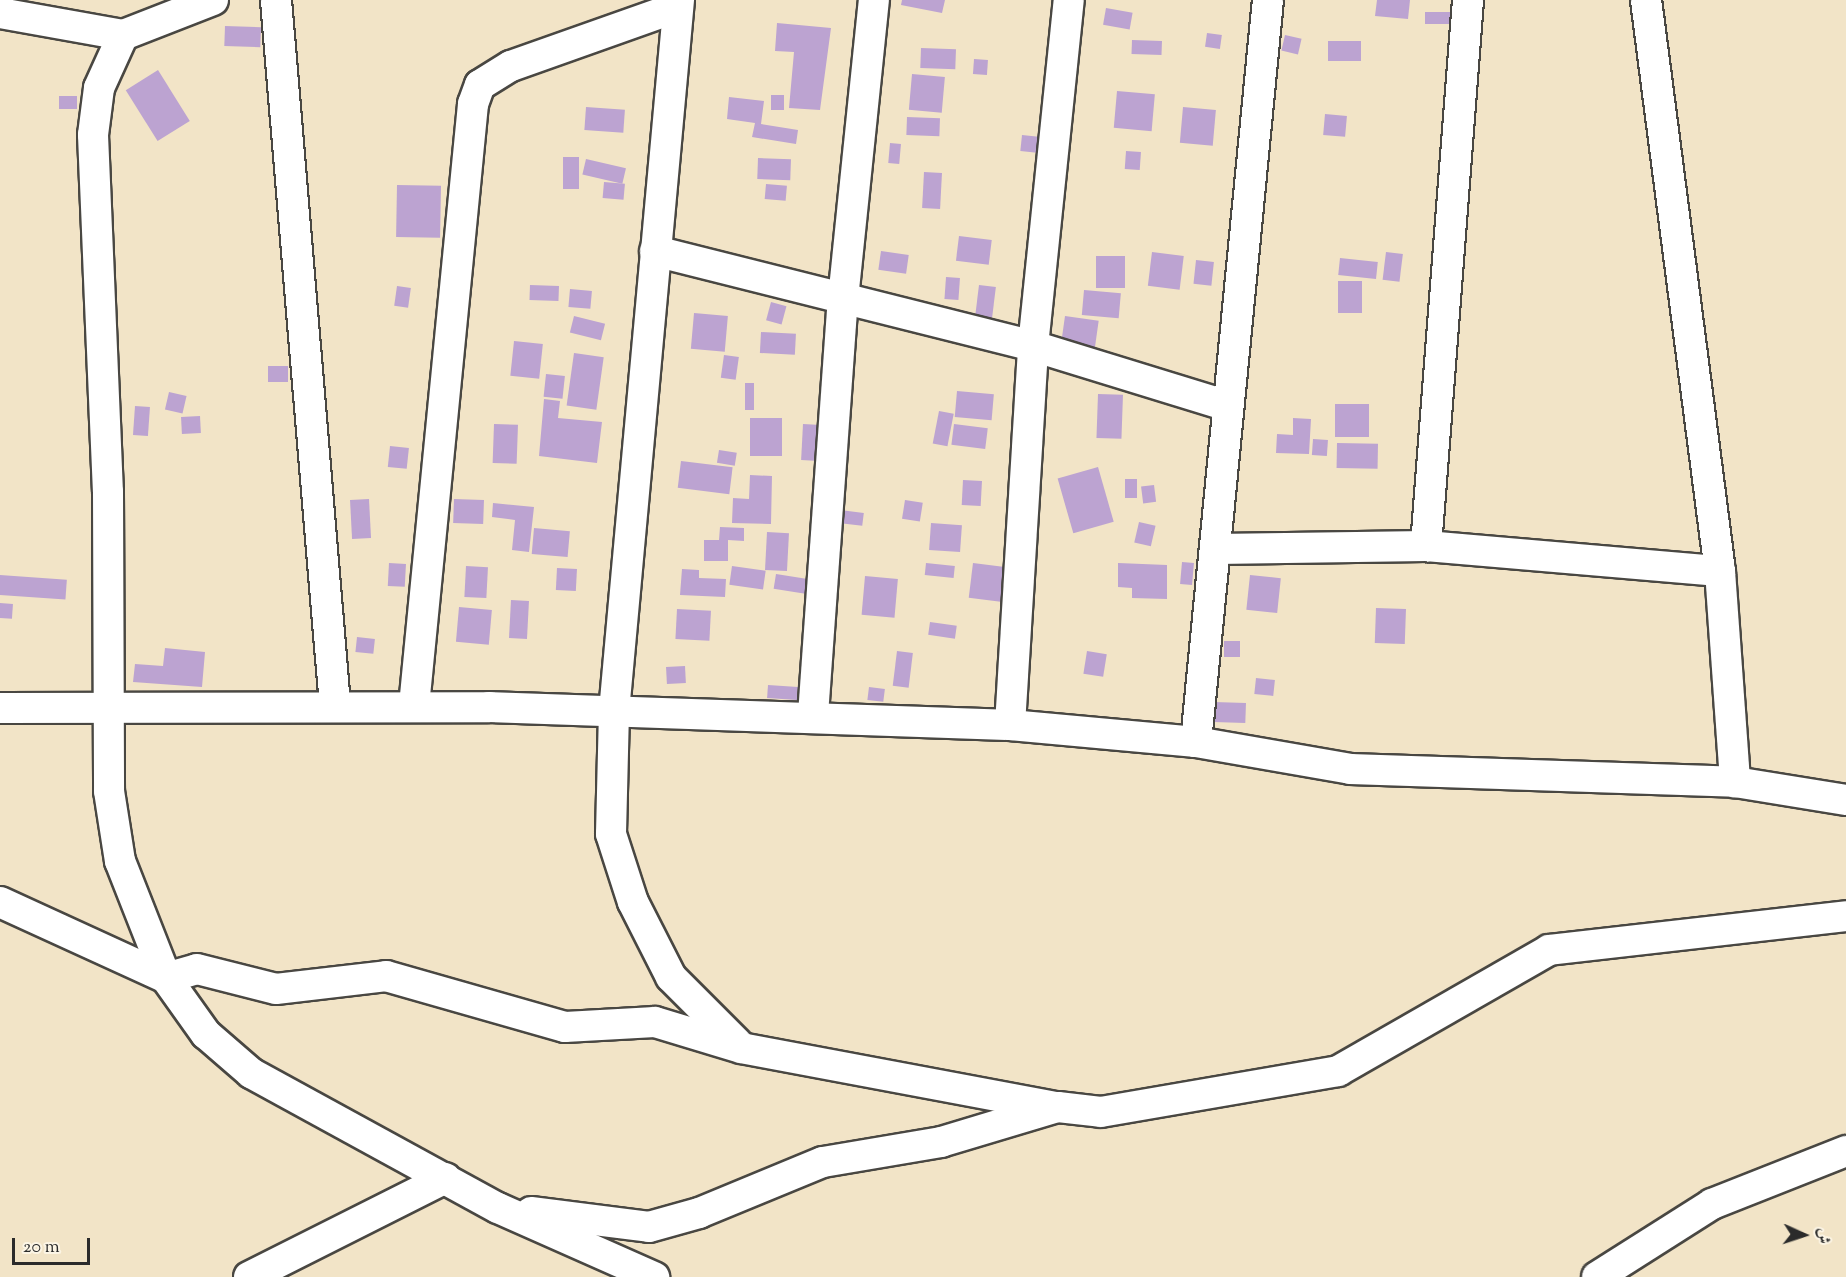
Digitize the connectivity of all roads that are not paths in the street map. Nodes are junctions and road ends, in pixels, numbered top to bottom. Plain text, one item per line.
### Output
1 (213, 0) edge
2 (276, 0) edge
3 (874, 0) edge
4 (1069, 0) edge
5 (1268, 0) edge
6 (1468, 0) edge
7 (1646, 0) edge
8 (679, 4) edge
9 (0, 13) edge
10 (123, 34) junction
11 (655, 251) junction
12 (843, 299) junction
13 (1033, 346) junction
14 (1228, 406) junction
15 (1426, 546) junction
16 (1215, 549) junction
17 (1720, 570) junction
18 (109, 705) junction
19 (335, 706) junction
20 (414, 706) junction
21 (0, 708) edge
22 (614, 711) junction
23 (813, 715) junction
24 (1010, 724) junction
25 (1196, 742) junction
26 (1735, 782) junction
27 (1846, 800) edge
28 (0, 902) edge
29 (1846, 915) edge
30 (166, 978) junction
31 (741, 1048) junction
32 (1058, 1107) junction
33 (1846, 1151) edge
34 (446, 1178) junction
35 (498, 1208) junction
36 (249, 1277) edge
37 (654, 1277) edge
38 (1597, 1277) edge

1 - 10 street
2 - 19 street
3 - 12 street
4 - 13 street
5 - 14 street
6 - 15 street
7 - 17 street
8 - 11 street
8 - 20 street
9 - 10 street
10 - 18 street
11 - 12 street
11 - 22 street
12 - 13 street
12 - 23 street
13 - 14 street
13 - 24 street
14 - 16 street
15 - 16 street
15 - 17 street
16 - 25 street
17 - 26 street
18 - 19 street
18 - 21 street
18 - 30 street
19 - 20 street
20 - 22 street
22 - 23 street
22 - 31 street
23 - 24 street
24 - 25 street
25 - 26 street
26 - 27 street
28 - 30 street
29 - 32 street
30 - 31 street
30 - 34 street
31 - 32 street
32 - 35 street
33 - 38 street
34 - 35 street
34 - 36 street
35 - 37 street

